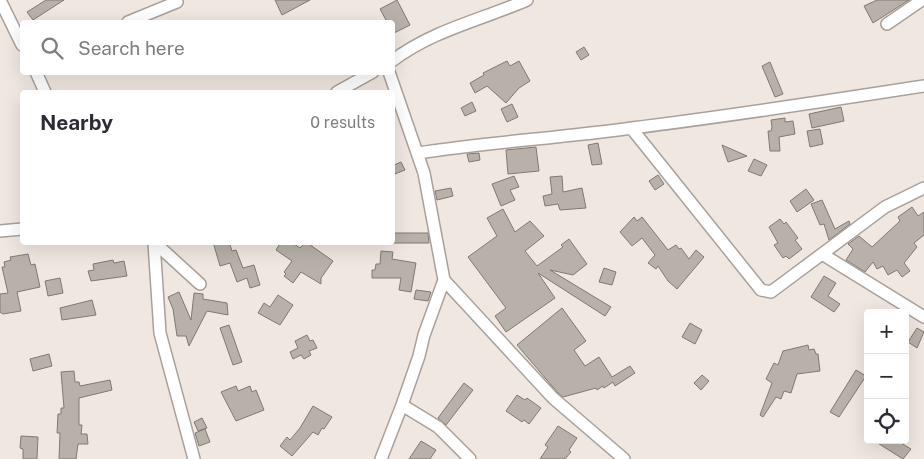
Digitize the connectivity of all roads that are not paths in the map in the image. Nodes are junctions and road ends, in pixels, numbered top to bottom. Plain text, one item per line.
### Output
1 (0, 0) edge
2 (527, 0) edge
3 (922, 0) edge
4 (177, 2) dead end
5 (133, 20) edge
6 (887, 24) dead end
7 (20, 41) edge
8 (395, 58) edge
9 (37, 75) edge
10 (368, 75) edge
11 (390, 75) edge
12 (924, 86) edge
13 (44, 90) edge
14 (341, 90) edge
15 (632, 129) junction
16 (418, 153) junction
17 (924, 188) edge
18 (20, 228) edge
19 (0, 231) edge
20 (154, 245) edge
21 (156, 245) edge
22 (822, 254) junction
23 (444, 280) junction
24 (200, 284) dead end
25 (924, 317) edge
26 (402, 405) junction
27 (194, 459) edge
28 (381, 459) edge
29 (470, 459) edge
30 (624, 459) edge

1 - 7 street
2 - 8 street
3 - 6 street
4 - 5 street
9 - 13 street
10 - 14 street
11 - 16 street
12 - 15 street
15 - 16 street
15 - 22 street
16 - 23 street
17 - 22 street
18 - 19 street
20 - 27 street
21 - 24 street
22 - 25 street
23 - 26 street
23 - 30 street
26 - 28 street
26 - 29 street

